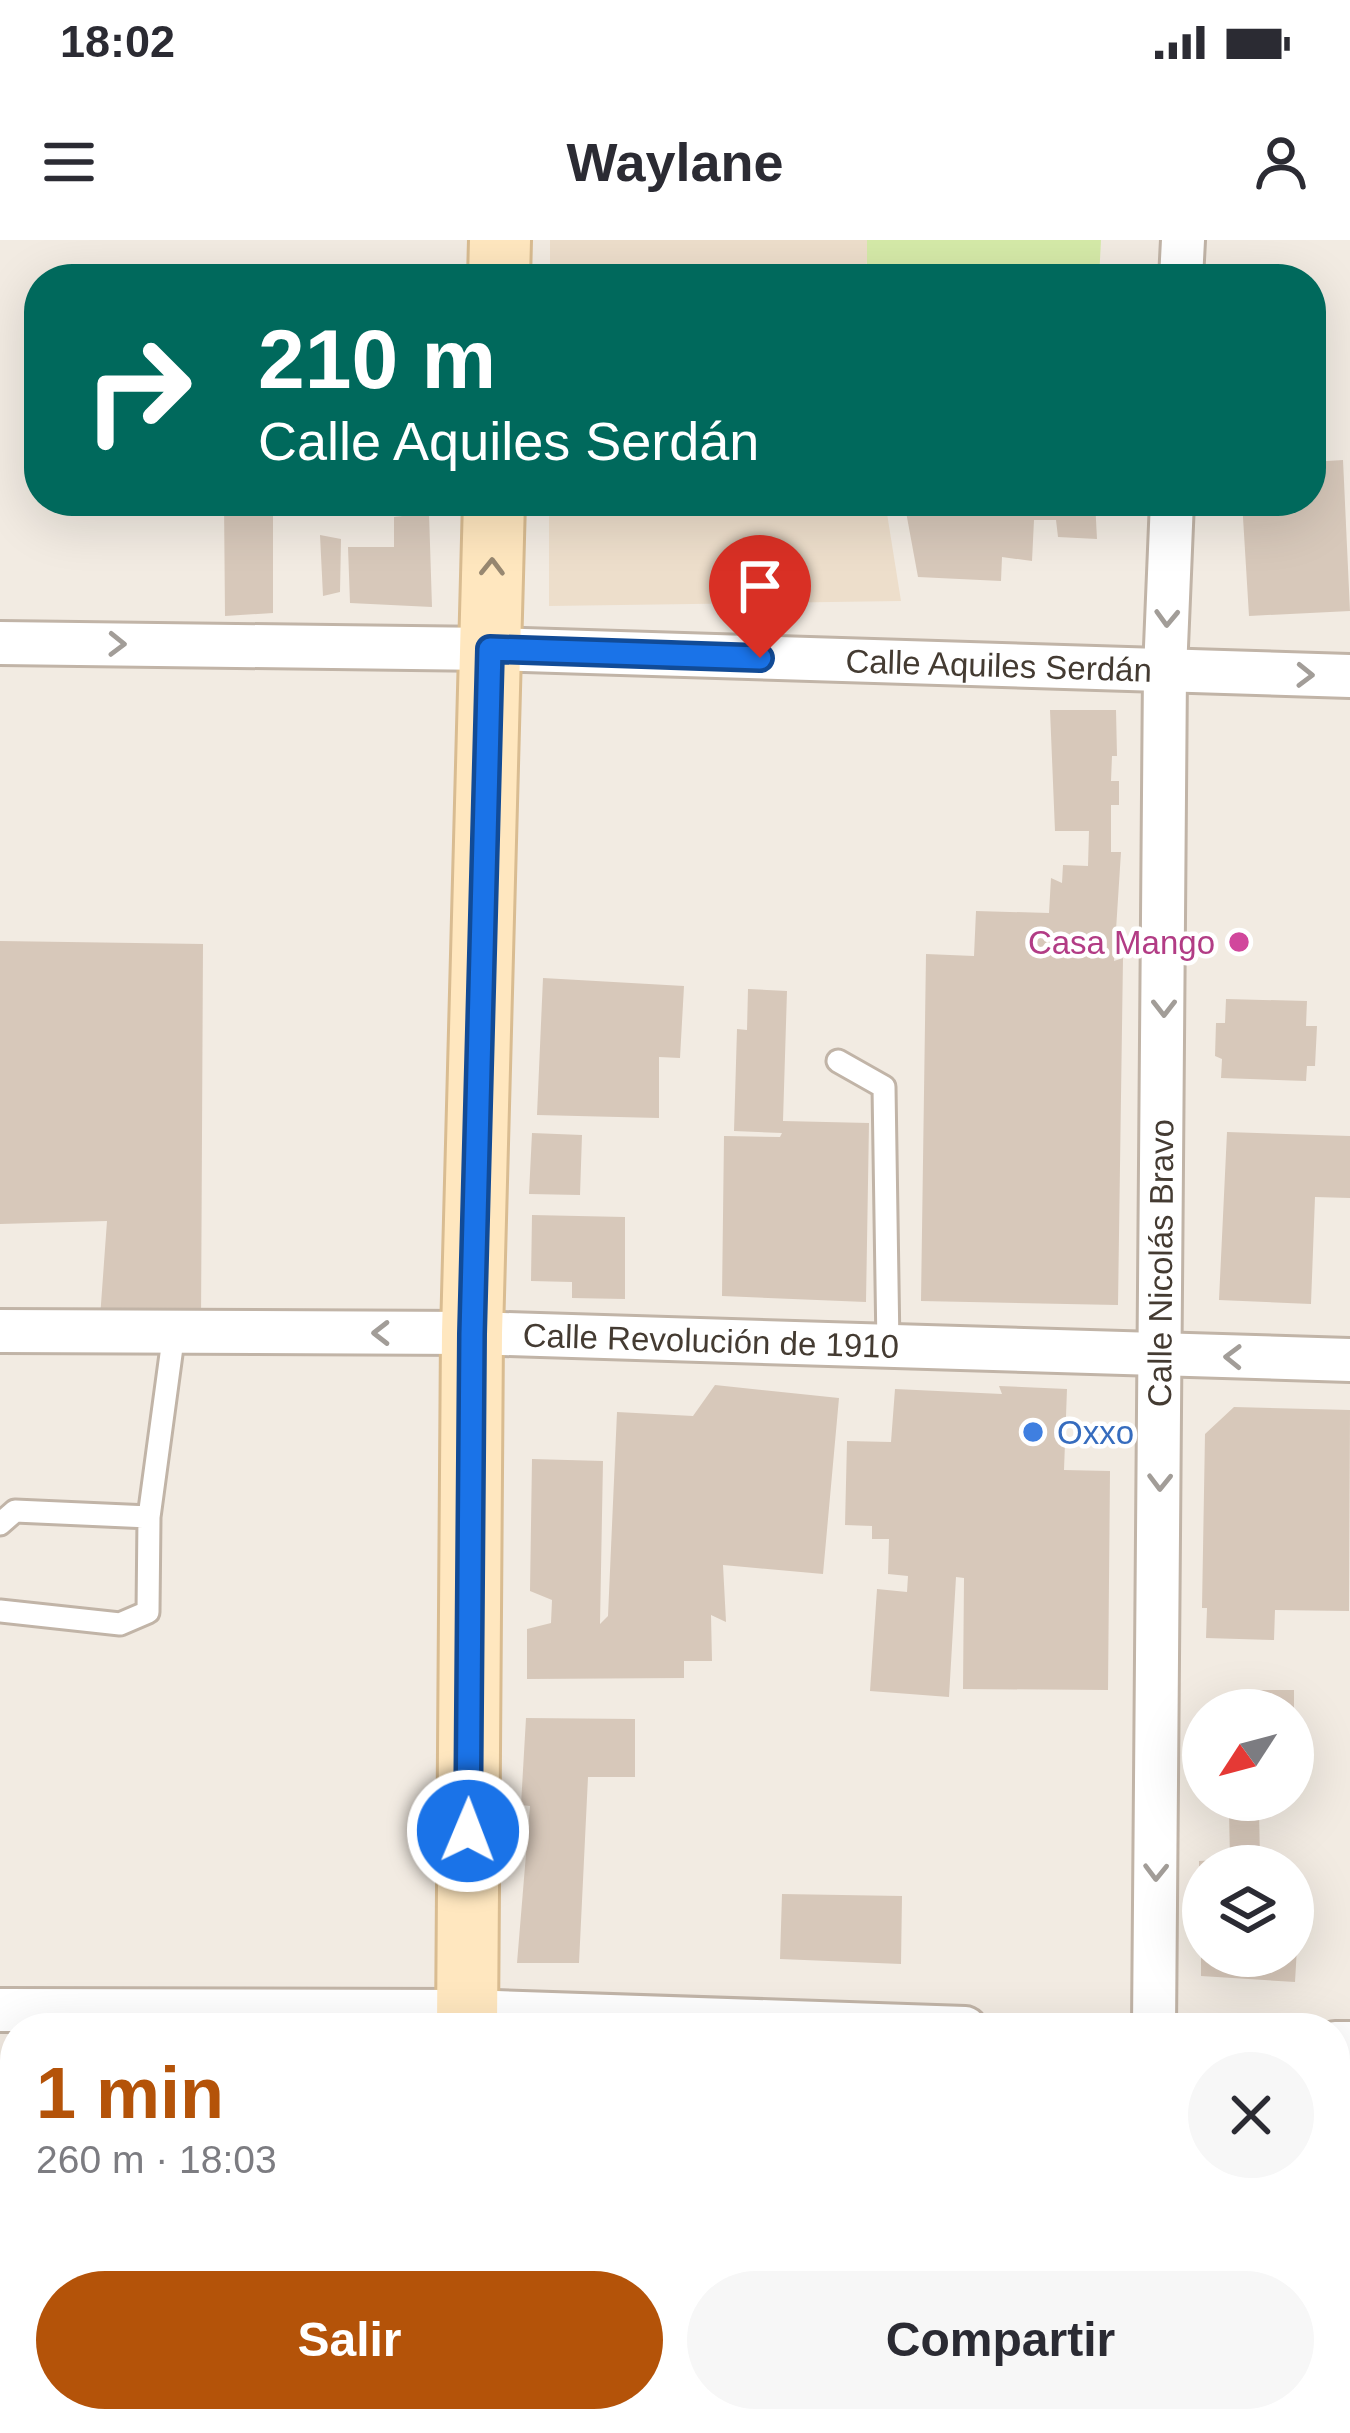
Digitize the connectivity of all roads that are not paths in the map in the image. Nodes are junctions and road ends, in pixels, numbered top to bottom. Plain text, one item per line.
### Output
1 (494, 516) edge
2 (1171, 516) edge
3 (0, 643) edge
4 (490, 649) junction
5 (1165, 671) junction
6 (1350, 676) edge
7 (838, 1061) dead end
8 (0, 1331) edge
9 (174, 1331) junction
10 (472, 1334) junction
11 (888, 1347) junction
12 (1162, 1356) junction
13 (1350, 1360) edge
14 (149, 1517) junction
15 (0, 1524) edge
16 (0, 1611) edge
17 (0, 2010) edge
18 (140, 2013) edge
19 (467, 2013) edge
20 (1154, 2013) edge

4 -> 1 street
2 -> 5 street, Calle Nicolás Bravo
3 -> 4 street, Calle Aquiles Serdán
4 - 5 street, Calle Aquiles Serdán
4 - 10 street
5 -> 6 street, Calle Aquiles Serdán
5 -> 12 street, Calle Nicolás Bravo
7 - 11 lane
8 - 9 street, Calle Revolución de 1910
10 -> 9 street, Calle Revolución de 1910
9 - 14 lane
10 - 11 street, Calle Revolución de 1910
10 - 19 street
11 - 12 street, Calle Revolución de 1910
13 -> 12 street, Calle Revolución de 1910
12 -> 20 street, Calle Nicolás Bravo
14 - 15 lane
14 - 16 lane
17 - 18 street

